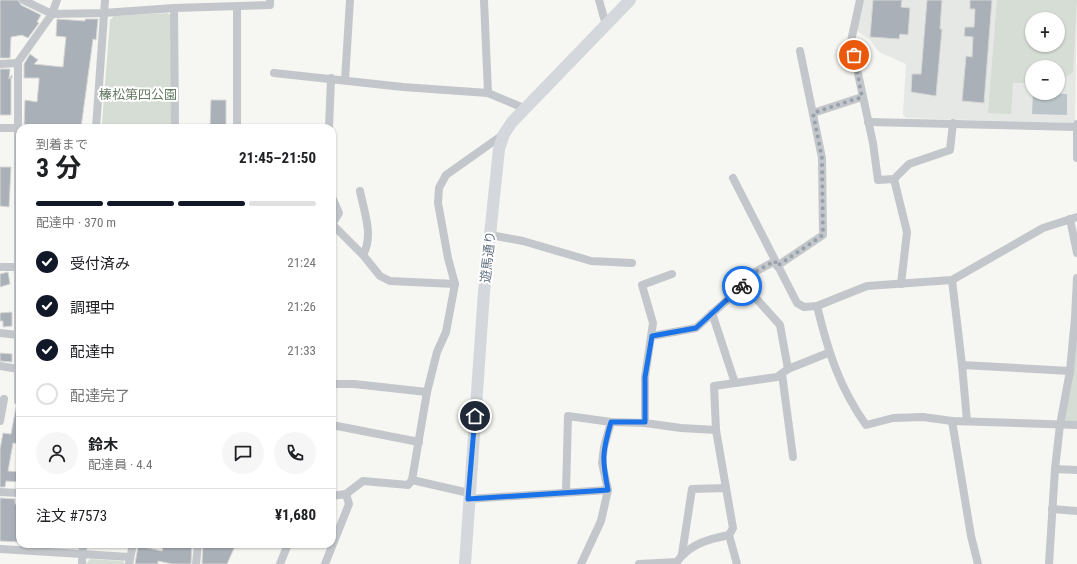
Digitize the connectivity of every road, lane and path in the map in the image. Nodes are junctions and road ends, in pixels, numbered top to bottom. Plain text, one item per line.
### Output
1 (23, 0) edge
2 (56, 0) edge
3 (105, 0) edge
4 (270, 0) edge
5 (350, 0) edge
6 (484, 0) edge
7 (599, 0) edge
8 (630, 0) edge
9 (860, 0) edge
10 (237, 7) junction
11 (174, 8) junction
12 (103, 13) junction
13 (52, 14) junction
14 (606, 25) junction
15 (800, 51) dead end
16 (18, 63) junction
17 (0, 64) edge
18 (274, 73) dead end
19 (331, 78) junction
20 (345, 80) junction
21 (488, 93) junction
22 (862, 97) junction
23 (526, 109) junction
24 (813, 113) junction
25 (868, 122) junction
26 (953, 123) junction
27 (19, 124) edge
28 (96, 124) edge
29 (175, 124) edge
30 (237, 124) edge
31 (329, 124) edge
32 (1077, 126) edge
33 (0, 128) edge
34 (16, 128) edge
35 (504, 134) junction
36 (1077, 158) edge
37 (732, 178) dead end
38 (894, 179) junction
39 (360, 191) dead end
40 (336, 206) edge
41 (336, 218) edge
42 (1073, 218) edge
43 (336, 228) edge
44 (490, 235) junction
45 (1077, 253) edge
46 (363, 255) junction
47 (632, 263) dead end
48 (776, 263) junction
49 (0, 267) edge
50 (16, 267) edge
51 (672, 274) dead end
52 (1077, 278) edge
53 (952, 280) junction
54 (455, 284) junction
55 (901, 284) junction
56 (744, 285) junction
57 (816, 306) junction
58 (712, 313) junction
59 (1076, 318) edge
60 (0, 333) edge
61 (16, 335) edge
62 (652, 336) junction
63 (828, 353) junction
64 (962, 365) junction
65 (0, 366) edge
66 (16, 369) edge
67 (785, 371) junction
68 (1070, 371) junction
69 (735, 383) junction
70 (336, 384) edge
71 (427, 392) junction
72 (2, 399) edge
73 (16, 401) edge
74 (0, 421) edge
75 (952, 421) junction
76 (967, 421) junction
77 (611, 422) junction
78 (645, 422) junction
79 (1060, 425) junction
80 (1077, 425) edge
81 (336, 427) edge
82 (716, 430) junction
83 (418, 442) junction
84 (793, 456) dead end
85 (1055, 469) junction
86 (1077, 470) edge
87 (412, 480) junction
88 (726, 488) junction
89 (608, 490) junction
90 (566, 491) junction
91 (0, 492) edge
92 (16, 493) edge
93 (346, 494) junction
94 (336, 495) edge
95 (468, 496) junction
96 (1052, 509) junction
97 (1077, 510) edge
98 (729, 535) junction
99 (336, 536) edge
100 (83, 548) edge
101 (132, 548) edge
102 (198, 548) edge
103 (286, 548) edge
104 (331, 548) edge
105 (0, 549) edge
106 (82, 553) junction
107 (682, 554) junction
108 (130, 561) edge
109 (677, 563) edge
110 (82, 564) edge
111 (196, 564) edge
112 (280, 564) edge
113 (325, 564) edge
114 (465, 564) edge
115 (581, 564) edge
116 (639, 564) edge
117 (738, 564) edge
118 (978, 564) edge
119 (1049, 564) edge

1 - 13 street
2 - 13 street
3 - 12 street
4 - 10 street
5 - 20 street
6 - 21 street
7 - 14 street
8 - 14 street, 遊馬通り
9 - 22 street
10 - 11 street
10 - 30 street
11 - 12 street
11 - 29 street
12 - 13 street
12 - 28 street
13 - 16 street
14 - 23 street, 遊馬通り
15 - 24 street
16 - 17 street
16 - 27 street
18 - 19 street
19 - 20 street
19 - 31 street
20 - 21 street
21 - 23 street
22 - 24 street
22 - 25 street
23 - 35 street, 遊馬通り
24 - 48 street
25 - 26 street
25 - 38 street
26 - 32 street
26 - 38 street
32 - 36 street
33 - 34 street
35 - 44 street, 遊馬通り
35 - 54 street
37 - 48 street
38 - 55 street
39 - 46 street
40 - 41 street
42 - 45 street
42 - 53 street
43 - 46 street
44 - 47 street
44 - 95 street, 遊馬通り
46 - 54 street
48 - 56 street
48 - 57 street
49 - 50 street
51 - 62 street
52 - 59 street
53 - 55 street
53 - 64 street
54 - 71 street
55 - 57 street
56 - 58 street
56 - 67 street
57 - 63 street
58 - 62 street
58 - 69 street
59 - 68 street
60 - 61 street
62 - 78 street
63 - 67 street
63 - 75 street
64 - 68 street
64 - 76 street
65 - 66 street
67 - 69 street
67 - 84 street
68 - 79 street
69 - 82 street
70 - 71 street
71 - 83 street
72 - 73 street
72 - 74 street
75 - 76 street
75 - 118 street
76 - 79 street
77 - 78 street
77 - 89 street
77 - 90 street
78 - 82 street
79 - 80 street
79 - 85 street
81 - 83 street
82 - 88 street
83 - 87 street
85 - 86 street
85 - 96 street
87 - 93 street
87 - 95 street
88 - 98 street
88 - 107 street
89 - 90 street
89 - 115 street
90 - 95 street
91 - 92 street
93 - 94 street
93 - 99 street
95 - 114 street, 遊馬通り
96 - 97 street
96 - 119 street
98 - 107 street
98 - 117 street
100 - 106 street
101 - 108 street
102 - 111 street
103 - 112 street
104 - 113 street
105 - 106 street
106 - 108 street
106 - 110 street
107 - 109 street
109 - 116 street

